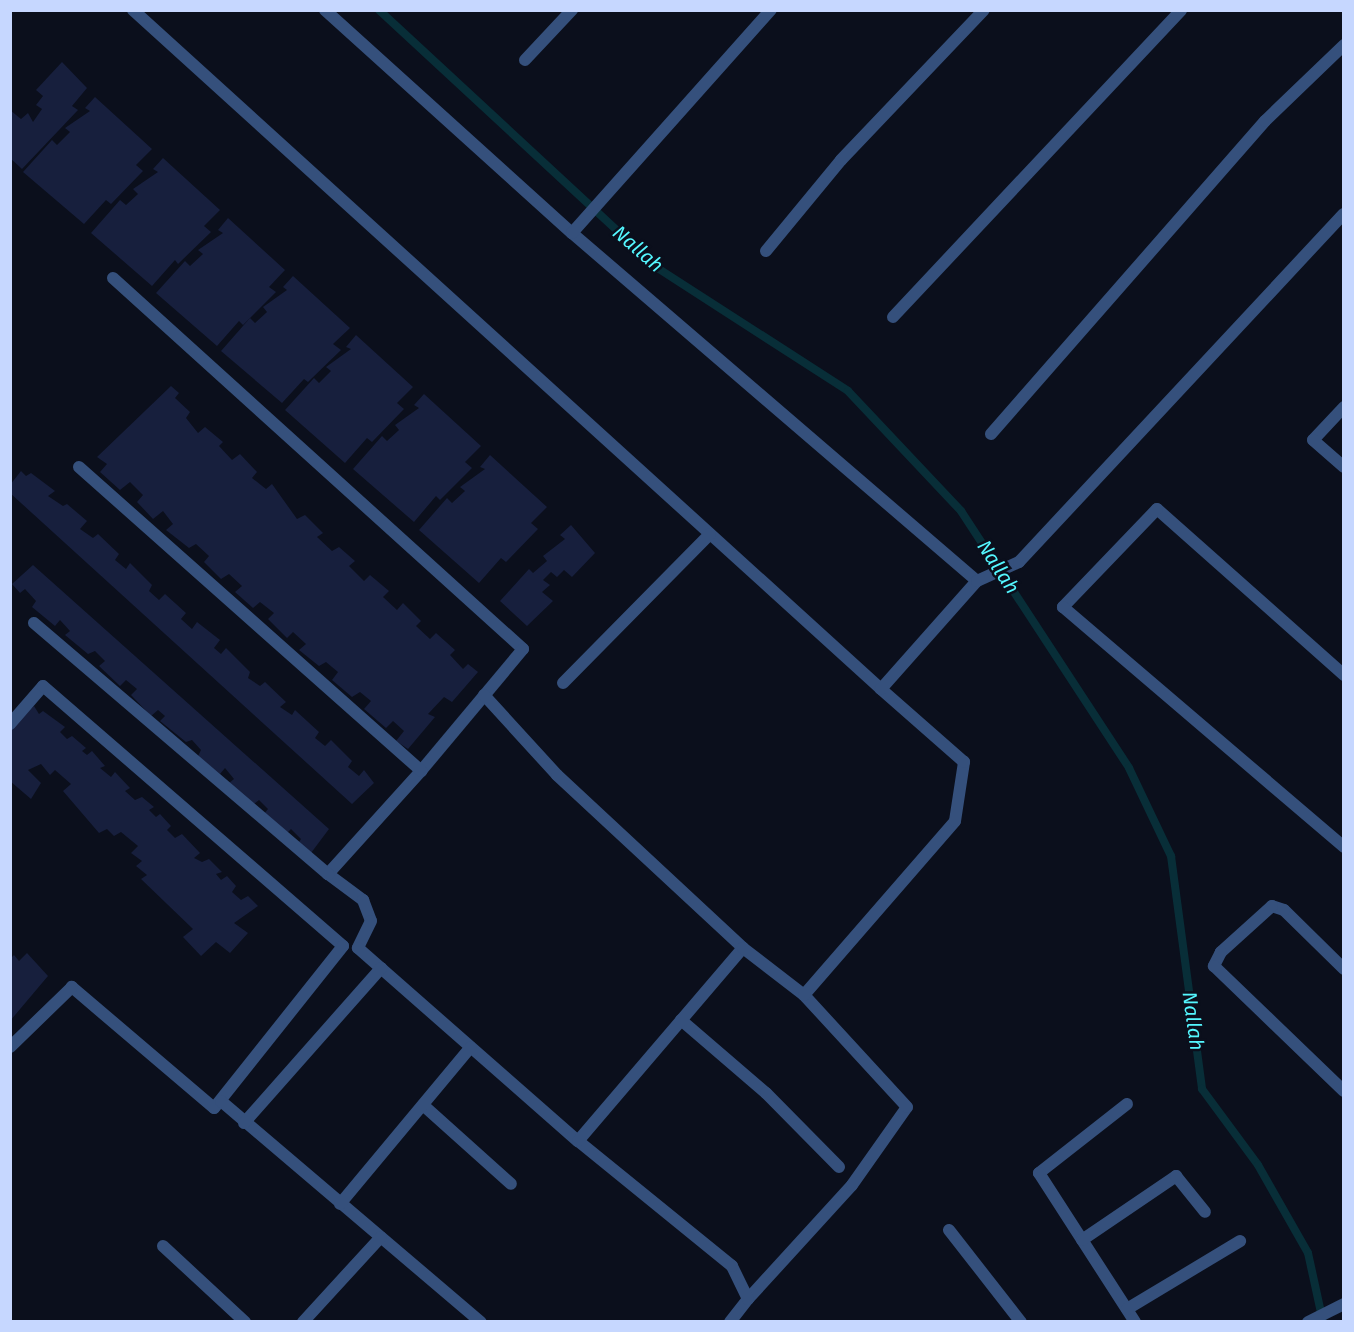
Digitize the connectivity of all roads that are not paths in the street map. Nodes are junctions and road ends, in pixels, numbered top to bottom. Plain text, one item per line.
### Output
1 (133, 10) edge
2 (325, 10) edge
3 (572, 10) edge
4 (771, 10) edge
5 (984, 10) edge
6 (1181, 10) edge
7 (1344, 45) edge
8 (525, 60) dead end
9 (1344, 214) edge
10 (572, 233) junction
11 (766, 251) dead end
12 (113, 278) dead end
13 (893, 317) dead end
14 (1344, 406) edge
15 (991, 434) dead end
16 (79, 467) dead end
17 (1344, 467) edge
18 (710, 534) junction
19 (977, 581) junction
20 (34, 623) dead end
21 (1344, 675) edge
22 (563, 683) dead end
23 (881, 689) junction
24 (484, 695) junction
25 (10, 723) edge
26 (421, 771) junction
27 (1344, 847) edge
28 (328, 874) junction
29 (743, 948) junction
30 (381, 968) junction
31 (1344, 969) edge
32 (804, 995) junction
33 (681, 1020) junction
34 (10, 1047) edge
35 (471, 1047) junction
36 (1344, 1091) edge
37 (221, 1101) junction
38 (1127, 1104) dead end
39 (423, 1105) junction
40 (244, 1123) junction
41 (578, 1141) junction
42 (839, 1167) dead end
43 (511, 1184) dead end
44 (340, 1204) junction
45 (1205, 1212) dead end
46 (949, 1230) dead end
47 (381, 1237) junction
48 (1082, 1240) junction
49 (1240, 1240) dead end
50 (163, 1246) dead end
51 (748, 1299) junction
52 (1344, 1304) edge
53 (1127, 1309) junction
54 (245, 1322) edge
55 (303, 1322) edge
56 (481, 1322) edge
57 (730, 1322) edge
58 (1021, 1322) edge
59 (1135, 1322) edge
60 (1308, 1322) edge

1 - 18 street
2 - 10 street
3 - 8 street
4 - 10 street
5 - 11 street
6 - 13 street
7 - 15 street
9 - 19 street
10 - 19 street
12 - 24 street
14 - 17 street
16 - 26 street
18 - 22 street
18 - 23 street
19 - 23 street
20 - 28 street
21 - 27 street
23 - 32 street
24 - 26 street
24 - 29 street
25 - 37 street
26 - 28 street
28 - 30 street
29 - 32 street
29 - 33 street
30 - 35 street
30 - 40 street
31 - 36 street
32 - 51 street
33 - 41 street
33 - 42 street
34 - 37 street
35 - 39 street
35 - 41 street
37 - 40 street
38 - 48 street
39 - 43 street
39 - 44 street
40 - 44 street
41 - 51 street
44 - 47 street
45 - 48 street
46 - 58 street
47 - 55 street
47 - 56 street
48 - 53 street
49 - 53 street
50 - 54 street
51 - 57 street
52 - 60 street
53 - 59 street

